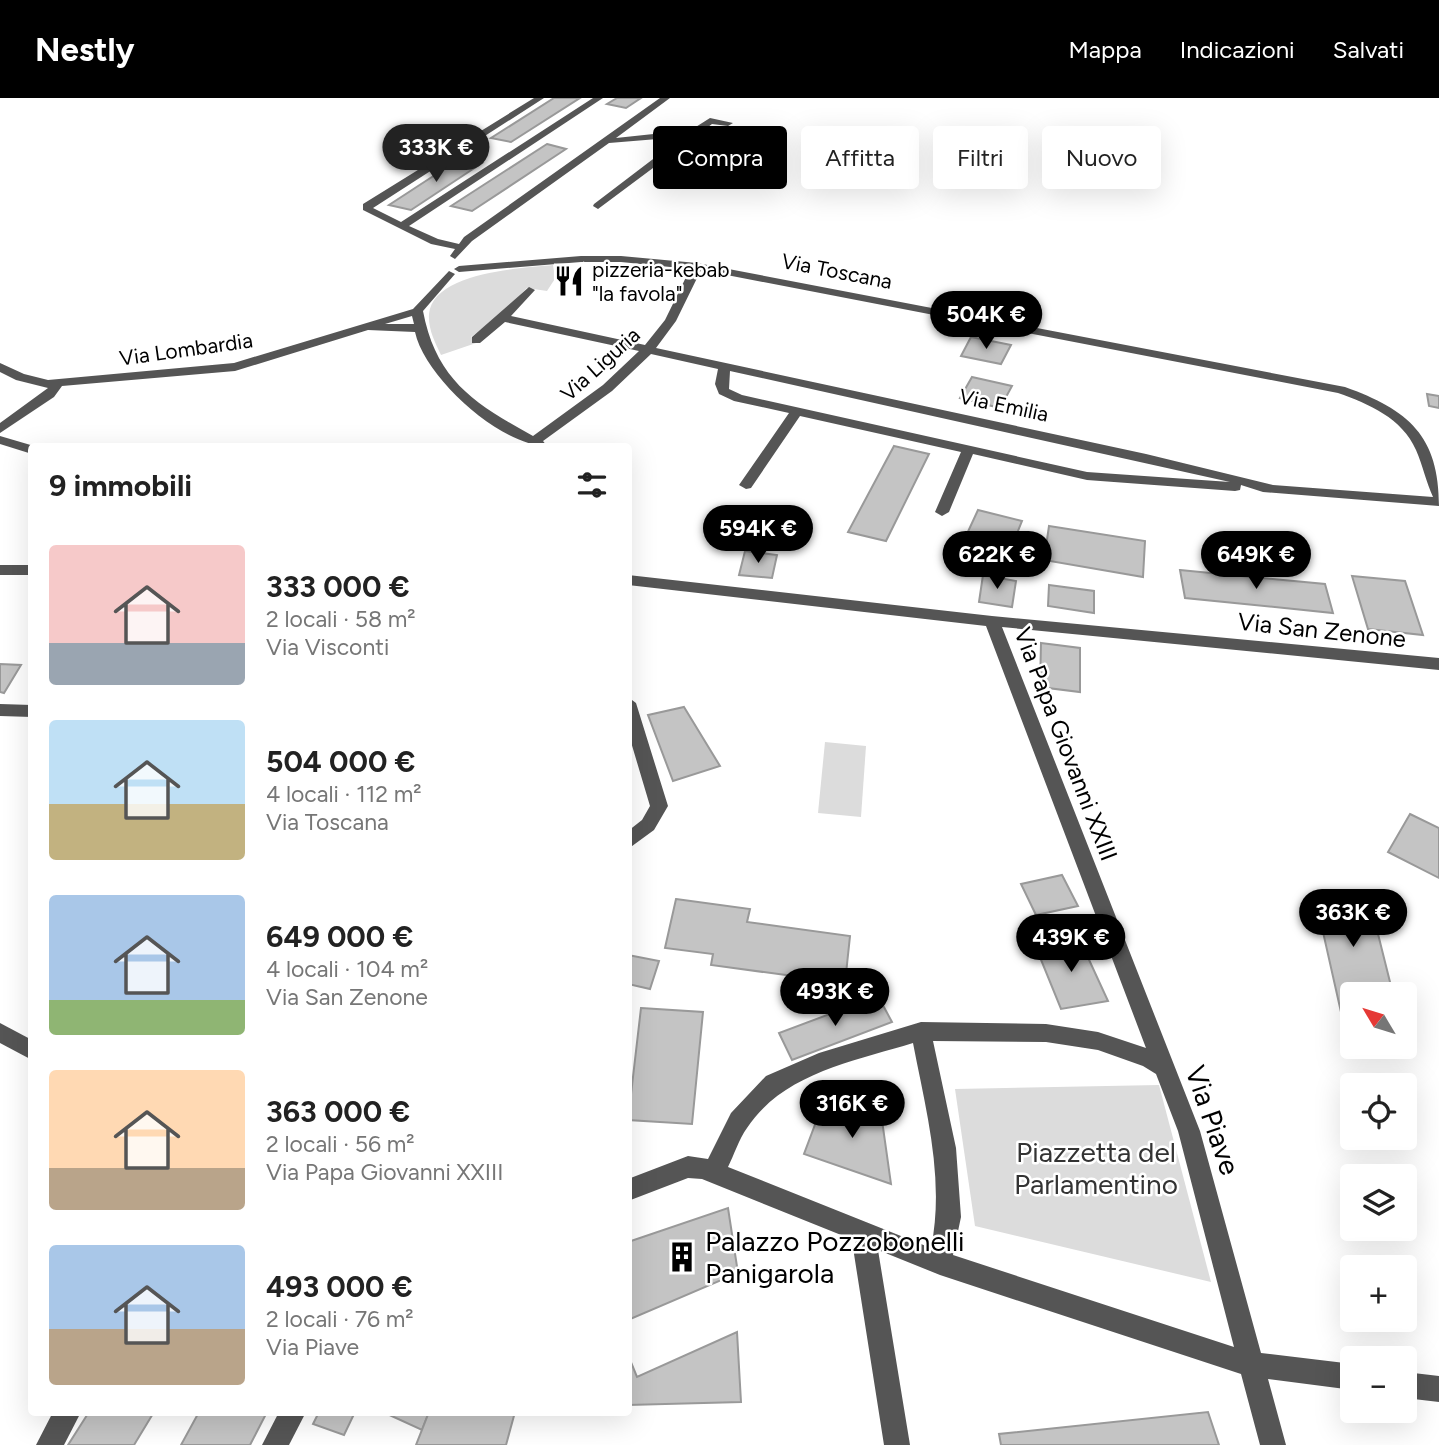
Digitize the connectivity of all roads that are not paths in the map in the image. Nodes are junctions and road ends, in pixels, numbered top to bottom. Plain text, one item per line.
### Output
1 (540, 98) edge
2 (599, 98) edge
3 (666, 98) edge
4 (728, 123) dead end
5 (703, 126) edge
6 (628, 127) junction
7 (653, 137) edge
8 (642, 138) junction
9 (607, 142) junction
10 (653, 152) edge
11 (653, 163) edge
12 (598, 206) dead end
13 (401, 226) junction
14 (460, 247) junction
15 (697, 266) junction
16 (453, 270) junction
17 (528, 290) dead end
18 (417, 311) junction
19 (503, 318) junction
20 (357, 328) junction
21 (418, 328) junction
22 (476, 340) dead end
23 (650, 349) junction
24 (726, 366) junction
25 (0, 367) edge
26 (58, 383) junction
27 (796, 412) junction
28 (0, 429) edge
29 (0, 440) edge
30 (535, 443) edge
31 (538, 443) edge
32 (28, 449) edge
33 (968, 450) junction
34 (746, 485) dead end
35 (1274, 489) junction
36 (1439, 496) edge
37 (1439, 502) edge
38 (942, 512) dead end
39 (0, 570) edge
40 (28, 570) edge
41 (632, 580) edge
42 (992, 621) junction
43 (1439, 664) edge
44 (0, 710) edge
45 (28, 712) edge
46 (632, 716) edge
47 (632, 839) edge
48 (920, 1031) junction
49 (0, 1032) edge
50 (28, 1050) edge
51 (1167, 1069) junction
52 (714, 1172) junction
53 (632, 1188) edge
54 (869, 1236) junction
55 (940, 1263) junction
56 (1249, 1363) junction
57 (1340, 1375) edge
58 (1417, 1386) edge
59 (1439, 1389) edge
60 (66, 1416) edge
61 (291, 1416) edge
62 (50, 1445) edge
63 (275, 1445) edge
64 (897, 1445) edge
65 (1273, 1445) edge

1 - 13 street
2 - 13 street
3 - 6 street
4 - 5 street
6 - 8 street
6 - 9 street
7 - 8 street
8 - 9 street
8 - 10 street
9 - 14 street
11 - 12 street
13 - 14 street
14 - 16 street
15 - 16 street, Via Toscana
15 - 23 street, Via Liguria
15 - 36 street, Via Toscana
16 - 18 street
17 - 19 street
18 - 20 street, Via Lombardia
18 - 21 street
19 - 22 street
19 - 23 street, Via Emilia
20 - 21 street
20 - 26 street, Via Lombardia
21 - 30 street
23 - 24 street, Via Emilia
23 - 31 street, Via Liguria
24 - 27 street, Via Emilia
24 - 35 street, Via Emilia
25 - 26 street, Via Lombardia
26 - 28 street
27 - 33 street, Via Emilia
27 - 34 street
29 - 32 street
33 - 35 street, Via Emilia
33 - 38 street
35 - 37 street, Via Emilia
39 - 40 street
41 - 42 street, Via Papa Giovanni XXIII
42 - 43 street, Via San Zenone
42 - 51 street, Via Papa Giovanni XXIII
44 - 45 street
46 - 47 street
48 - 51 street, Via Piave
48 - 52 street, Via Piave
48 - 55 street
49 - 50 street
51 - 56 street, Via Piave
52 - 53 street
52 - 54 street
54 - 55 street
54 - 64 street
55 - 56 street
56 - 57 street
56 - 65 street, Via Piave
58 - 59 street
60 - 62 street
61 - 63 street

